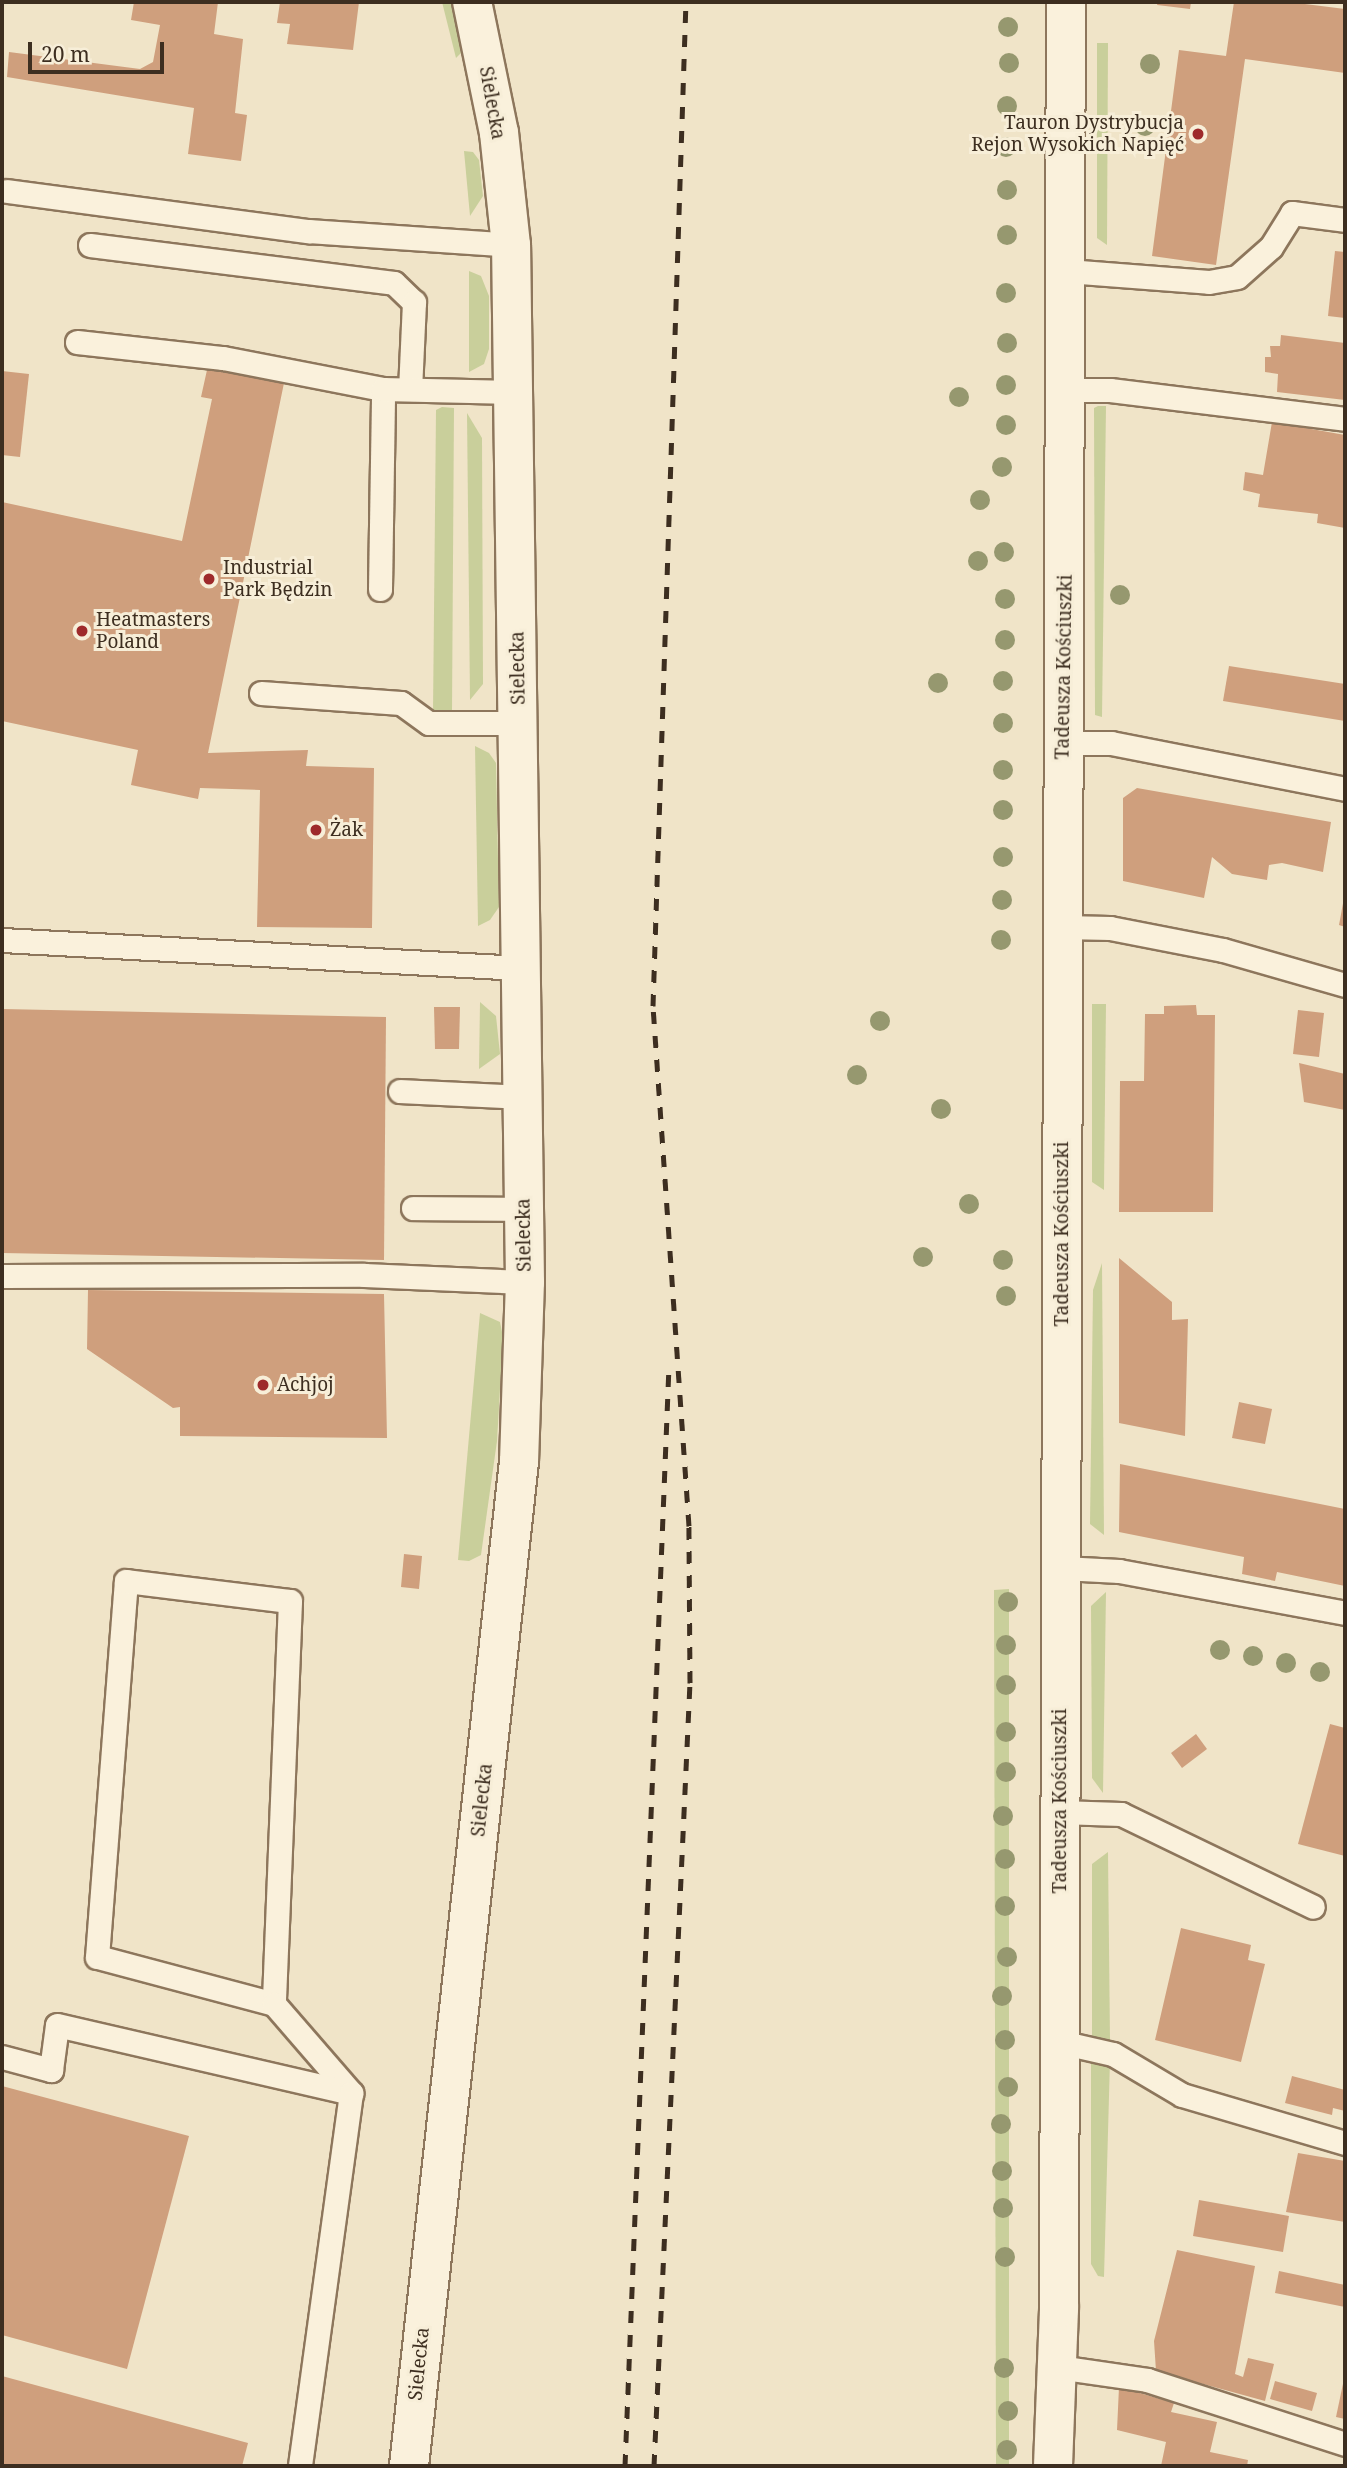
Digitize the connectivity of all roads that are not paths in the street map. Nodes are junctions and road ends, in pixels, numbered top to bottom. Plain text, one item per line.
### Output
1 (472, 2) edge
2 (1066, 2) edge
3 (7, 191) dead end
4 (1345, 220) edge
5 (90, 245) dead end
6 (511, 245) junction
7 (1067, 271) junction
8 (77, 342) dead end
9 (383, 389) junction
10 (410, 389) junction
11 (1066, 390) junction
12 (513, 392) junction
13 (1345, 419) edge
14 (380, 589) dead end
15 (261, 693) dead end
16 (519, 723) junction
17 (1063, 743) junction
18 (1345, 789) edge
19 (1062, 928) junction
20 (2, 940) edge
21 (522, 968) junction
22 (1345, 985) edge
23 (400, 1091) dead end
24 (523, 1097) junction
25 (413, 1208) dead end
26 (523, 1209) junction
27 (2, 1276) edge
28 (525, 1282) junction
29 (1062, 1568) junction
30 (1345, 1613) edge
31 (1059, 1812) junction
32 (1313, 1907) dead end
33 (274, 2004) junction
34 (1060, 2042) junction
35 (2, 2057) edge
36 (351, 2092) junction
37 (1345, 2143) edge
38 (1058, 2367) junction
39 (1345, 2444) edge
40 (300, 2466) edge
41 (409, 2466) edge
42 (1054, 2466) edge

1 - 6 street, Sielecka
2 - 7 street, Tadeusza Kościuszki
3 - 6 lane
4 - 7 lane
5 - 10 lane
6 - 12 street, Sielecka
7 - 11 street, Tadeusza Kościuszki
8 - 9 lane
9 - 10 lane
9 - 14 lane
10 - 12 lane
11 - 13 lane
11 - 17 street, Tadeusza Kościuszki
12 - 16 street, Sielecka
15 - 16 lane
16 - 21 street, Sielecka
17 - 18 lane
17 - 19 street, Tadeusza Kościuszki
19 - 22 lane
19 - 29 street, Tadeusza Kościuszki
20 - 21 lane
21 - 24 street, Sielecka
23 - 24 lane
24 - 26 street, Sielecka
25 - 26 lane
26 - 28 street, Sielecka
27 - 28 lane
28 - 41 street, Sielecka
29 - 30 lane
29 - 31 street, Tadeusza Kościuszki
31 - 32 lane
31 - 34 street, Tadeusza Kościuszki
33 - 33 lane
33 - 36 lane
34 - 37 lane
34 - 38 street, Tadeusza Kościuszki
35 - 36 lane
36 - 40 lane
38 - 39 lane
38 - 42 street, Tadeusza Kościuszki

